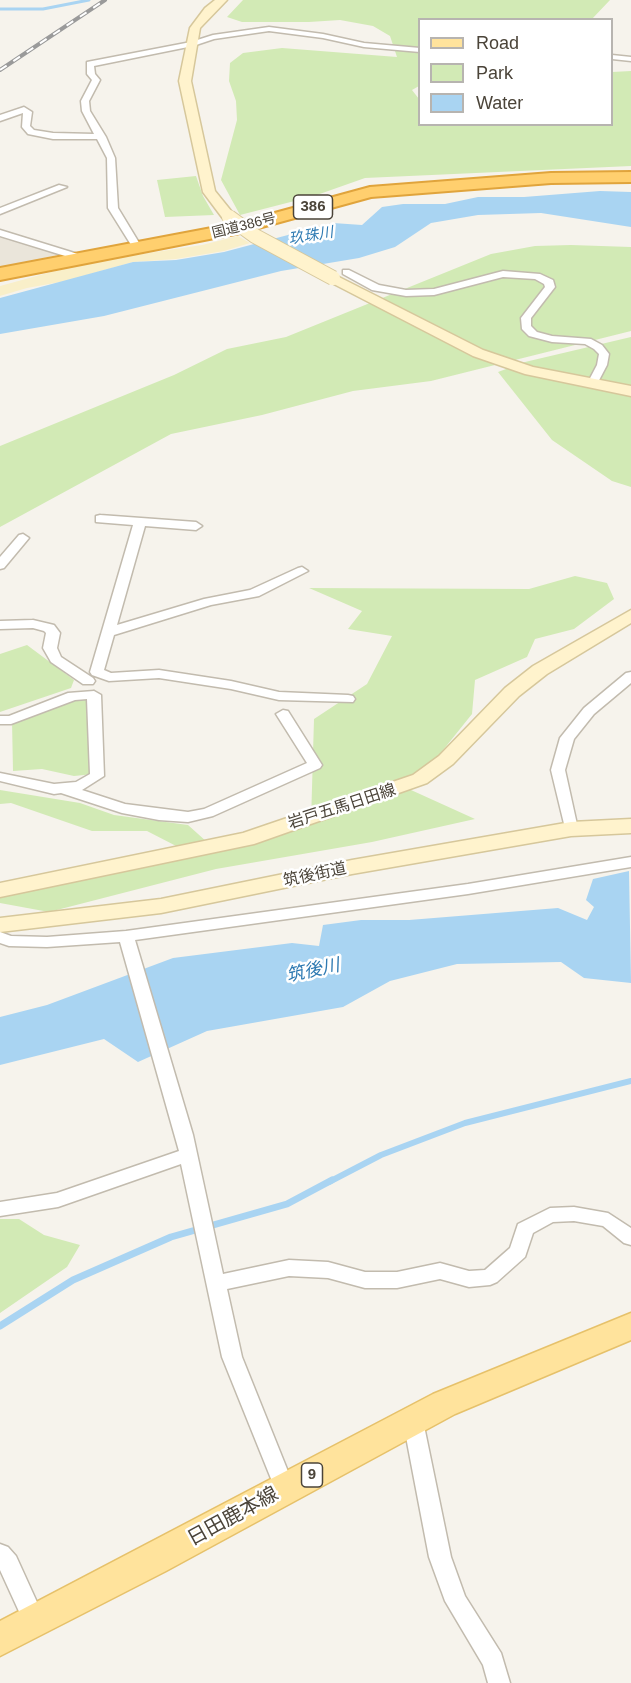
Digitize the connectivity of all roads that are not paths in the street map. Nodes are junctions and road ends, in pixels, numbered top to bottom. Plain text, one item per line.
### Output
1 (222, 0) edge
2 (193, 44) junction
3 (418, 50) edge
4 (613, 57) edge
5 (631, 59) edge
6 (0, 118) edge
7 (102, 137) junction
8 (631, 177) edge
9 (62, 186) dead end
10 (0, 211) edge
11 (0, 233) edge
12 (136, 246) junction
13 (78, 257) junction
14 (0, 274) edge
15 (340, 275) junction
16 (592, 384) junction
17 (631, 392) edge
18 (100, 519) dead end
19 (141, 523) junction
20 (196, 526) dead end
21 (23, 538) dead end
22 (0, 565) edge
23 (302, 571) dead end
24 (631, 615) edge
25 (0, 625) edge
26 (109, 632) junction
27 (92, 676) junction
28 (631, 676) edge
29 (81, 696) junction
30 (348, 699) dead end
31 (283, 714) dead end
32 (0, 720) edge
33 (0, 777) edge
34 (62, 788) junction
35 (631, 826) edge
36 (571, 829) junction
37 (631, 862) edge
38 (0, 890) edge
39 (0, 925) edge
40 (126, 936) junction
41 (0, 937) edge
42 (188, 1155) junction
43 (0, 1209) edge
44 (631, 1238) edge
45 (216, 1283) junction
46 (631, 1326) edge
47 (413, 1421) junction
48 (285, 1489) junction
49 (0, 1554) edge
50 (35, 1622) junction
51 (0, 1640) edge
52 (499, 1683) edge

1 - 2 street
2 - 3 street
2 - 7 street
2 - 15 street, bridge
4 - 5 street
6 - 7 street
7 - 12 street
8 - 12 highway, 国道386号 / 386
9 - 10 street
11 - 13 street
12 - 13 highway, 国道386号 / 386
13 - 14 highway, 国道386号 / 386
15 - 16 street
15 - 16 street
16 - 17 street
18 - 19 street
19 - 20 street
19 - 26 street
21 - 22 street
23 - 26 street
24 - 38 street, 岩戸五馬日田線
25 - 27 street
26 - 27 street
27 - 29 street
27 - 30 street
28 - 36 street
29 - 32 street
29 - 34 street
31 - 34 street
33 - 34 street
35 - 36 street, 筑後街道
36 - 39 street, 筑後街道
37 - 40 street
40 - 41 street
40 - 42 street
42 - 43 street
42 - 45 street
44 - 45 street
45 - 48 street
46 - 47 main road, 日田鹿本線 / 9
47 - 48 main road, 日田鹿本線 / 9
47 - 52 street
48 - 50 main road, 日田鹿本線 / 9
49 - 50 street
50 - 51 main road, 日田鹿本線 / 9

